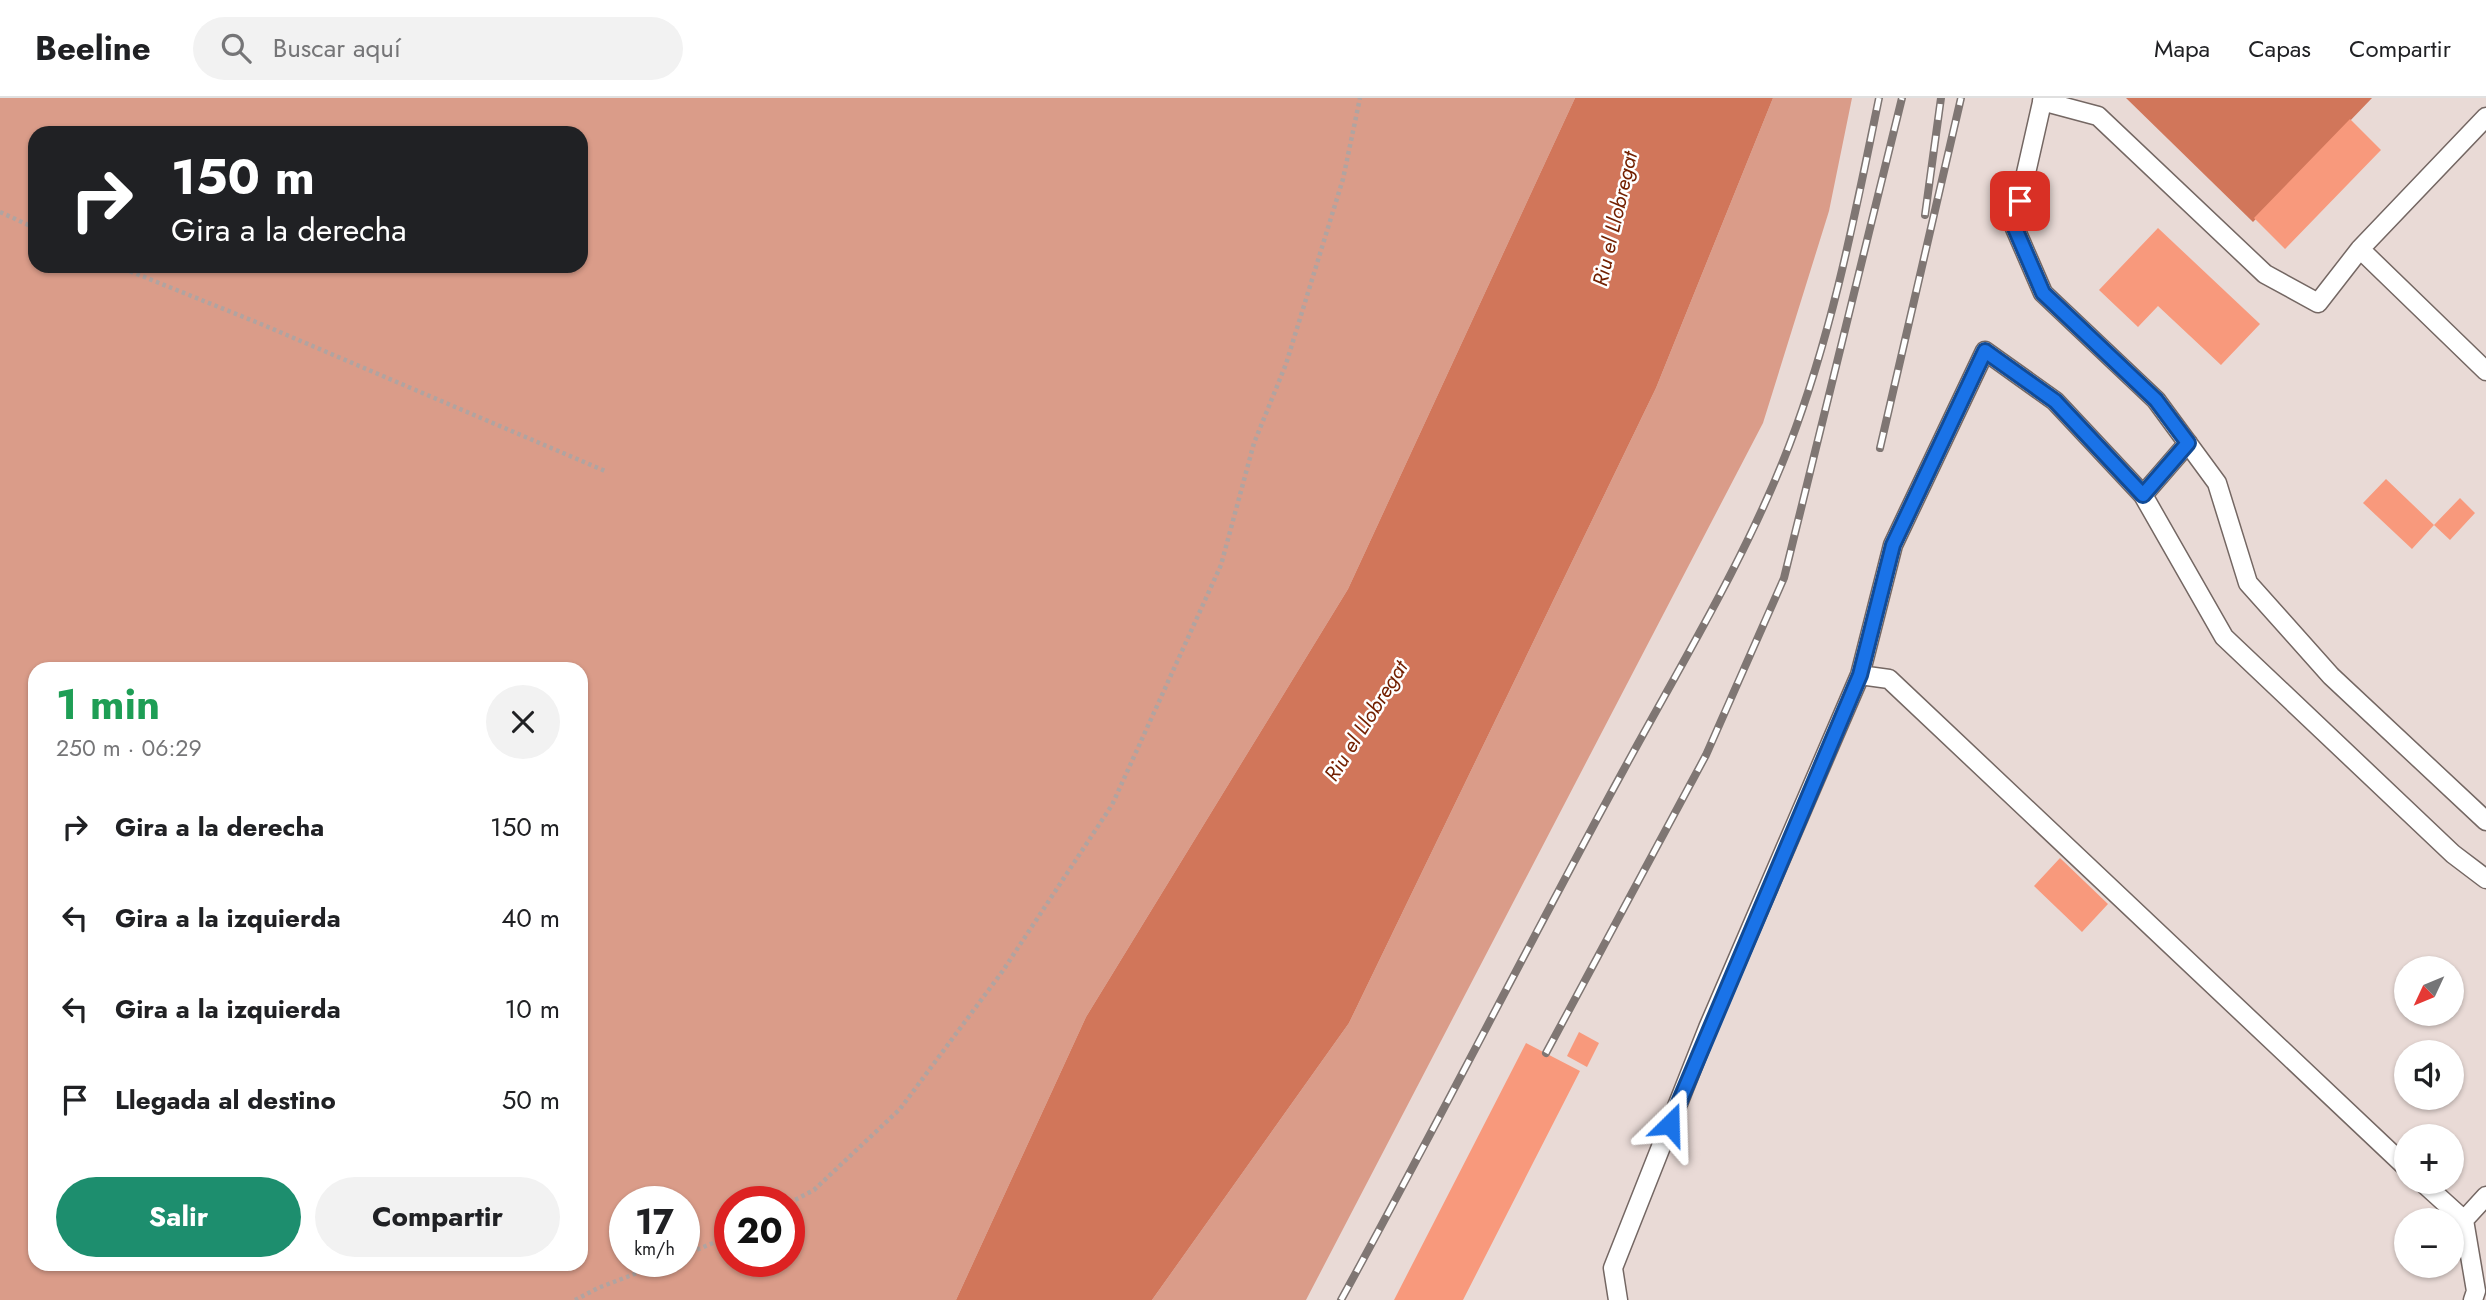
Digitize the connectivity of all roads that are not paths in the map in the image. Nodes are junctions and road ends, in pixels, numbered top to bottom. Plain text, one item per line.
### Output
1 (2043, 99) edge
2 (2486, 117) edge
3 (2360, 249) junction
4 (2486, 371) edge
5 (2188, 443) junction
6 (2143, 495) junction
7 (1860, 675) junction
8 (2486, 821) edge
9 (2486, 879) edge
10 (2394, 1156) edge
11 (2435, 1194) edge
12 (2486, 1196) edge
13 (2451, 1208) edge
14 (2464, 1220) joint
15 (2478, 1294) edge
16 (1618, 1300) edge

1 - 3 lane
1 - 5 lane
2 - 3 lane
3 - 4 lane
5 - 6 lane
5 - 8 lane
6 - 7 lane
6 - 9 lane
7 - 10 lane
7 - 16 lane
11 - 13 lane
12 - 14 lane
14 - 15 lane

